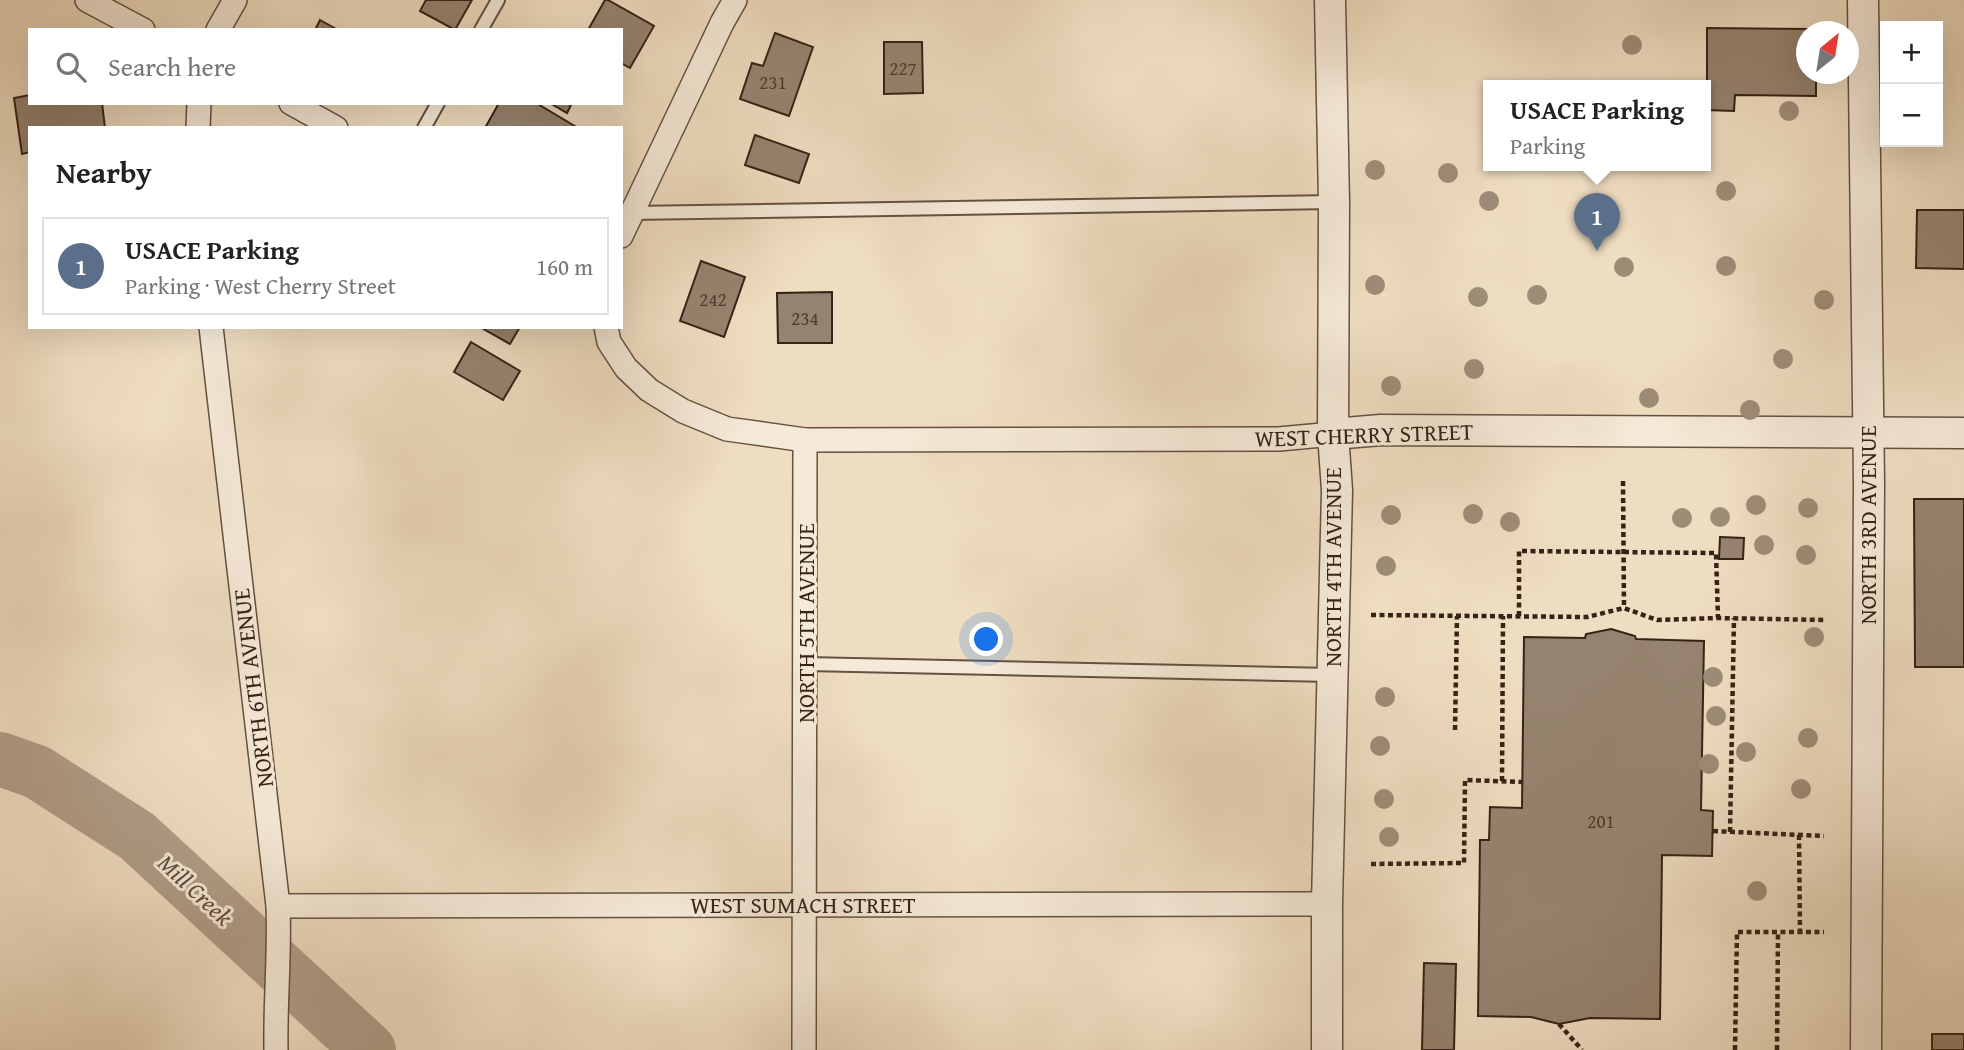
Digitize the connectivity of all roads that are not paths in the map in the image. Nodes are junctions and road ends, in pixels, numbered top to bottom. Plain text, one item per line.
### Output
1 (87, 0) edge
2 (235, 0) edge
3 (498, 0) edge
4 (735, 0) edge
5 (1331, 0) edge
6 (1863, 0) edge
7 (139, 28) edge
8 (219, 28) edge
9 (482, 28) edge
10 (199, 105) edge
11 (294, 105) edge
12 (437, 105) edge
13 (198, 126) edge
14 (332, 126) edge
15 (425, 126) edge
16 (1334, 202) junction
17 (631, 214) junction
18 (623, 232) edge
19 (211, 329) edge
20 (606, 329) edge
21 (1964, 433) edge
22 (1867, 434) junction
23 (1333, 435) junction
24 (805, 440) junction
25 (806, 664) junction
26 (1333, 676) junction
27 (1327, 904) junction
28 (805, 905) junction
29 (278, 906) junction
30 (275, 1050) edge
31 (804, 1050) edge
32 (1327, 1050) edge
33 (1866, 1050) edge

1 - 7 street
2 - 8 street
3 - 9 lane
4 - 17 street
5 - 16 street, NORTH 4TH AVENUE
6 - 22 street, NORTH 3RD AVENUE
10 - 13 street
11 - 14 street
12 - 15 lane
16 - 17 lane
16 - 23 street, NORTH 4TH AVENUE
17 - 18 street
19 - 29 street, NORTH 6TH AVENUE
20 - 24 street
21 - 22 street, WEST CHERRY STREET
22 - 23 street, WEST CHERRY STREET
22 - 33 street, NORTH 3RD AVENUE
23 - 24 street, WEST CHERRY STREET
23 - 26 street, NORTH 4TH AVENUE
24 - 25 street, NORTH 5TH AVENUE
25 - 26 lane
25 - 28 street, NORTH 5TH AVENUE
26 - 27 street, NORTH 4TH AVENUE
27 - 28 street, WEST SUMACH STREET
27 - 32 street, NORTH 4TH AVENUE
28 - 29 street, WEST SUMACH STREET
28 - 31 street, NORTH 5TH AVENUE
29 - 30 street, NORTH 6TH AVENUE

